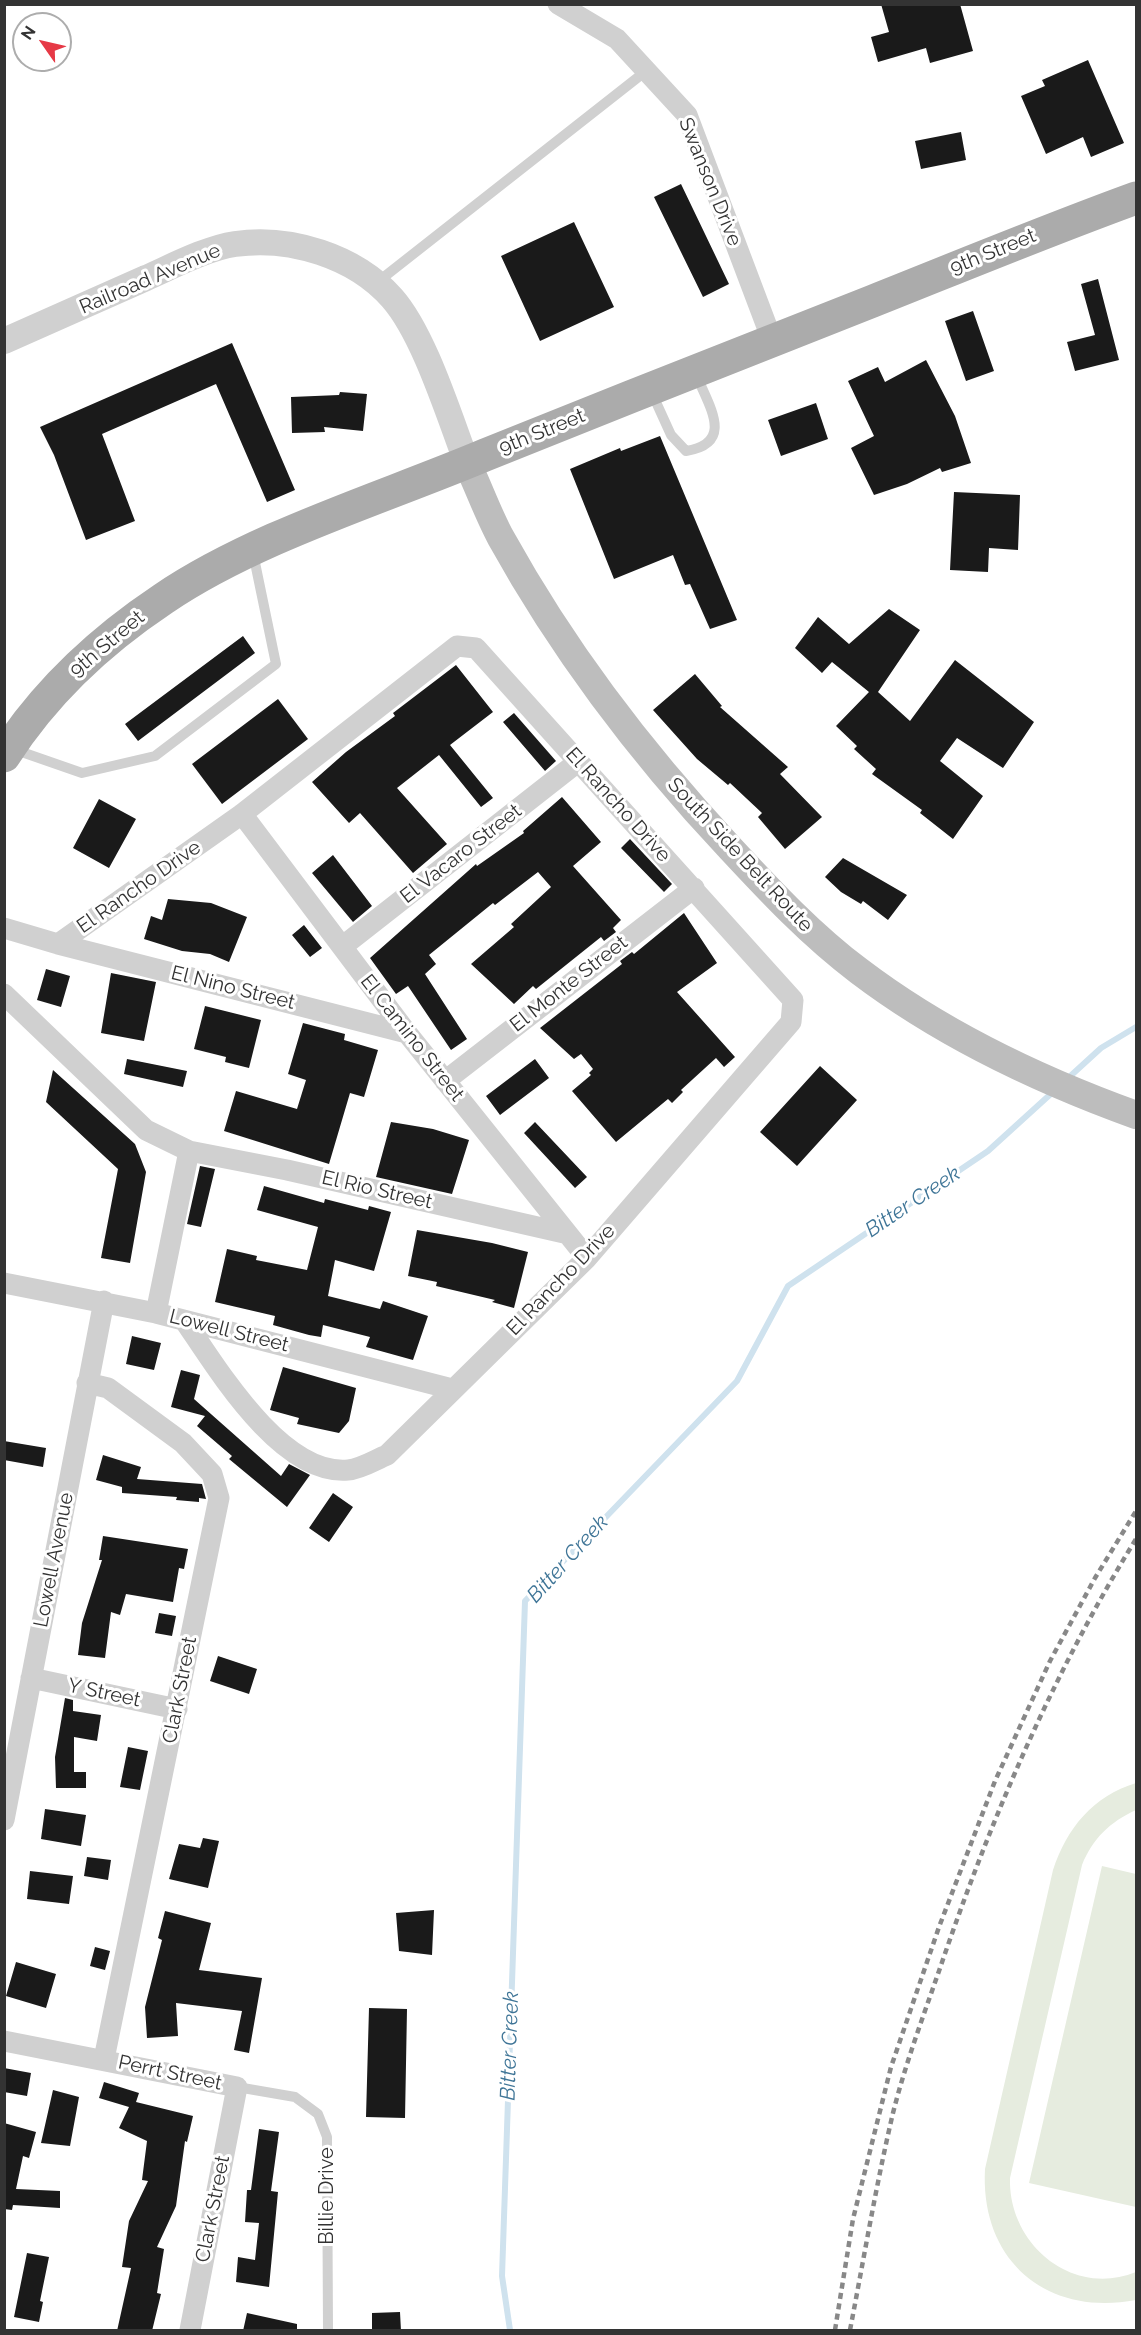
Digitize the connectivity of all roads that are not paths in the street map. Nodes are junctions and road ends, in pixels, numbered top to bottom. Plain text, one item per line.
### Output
1 (558, 4) edge
2 (646, 71) junction
3 (1137, 198) edge
4 (375, 284) junction
5 (772, 340) junction
6 (4, 341) edge
7 (695, 371) junction
8 (650, 388) junction
9 (467, 463) junction
10 (252, 551) junction
11 (7, 752) edge
12 (579, 761) junction
13 (242, 814) junction
14 (694, 888) junction
15 (4, 928) edge
16 (58, 944) junction
17 (343, 946) junction
18 (4, 994) edge
19 (407, 1033) junction
20 (445, 1081) junction
21 (1137, 1115) edge
22 (189, 1151) junction
23 (564, 1233) junction
24 (586, 1258) junction
25 (4, 1282) edge
26 (104, 1301) junction
27 (156, 1313) junction
28 (184, 1320) junction
29 (87, 1383) junction
30 (452, 1389) junction
31 (32, 1678) junction
32 (177, 1709) junction
33 (4, 1820) edge
34 (4, 2041) edge
35 (104, 2060) junction
36 (237, 2087) junction
37 (190, 2331) edge
38 (328, 2331) edge

1 - 2 street, Swanson Drive
2 - 4 lane
2 - 5 street, Swanson Drive
3 - 5 main road, 9th Street
4 - 6 street, Railroad Avenue
4 - 9 street, Railroad Avenue
5 - 7 main road, 9th Street
7 - 8 main road, 9th Street
7 - 8 lane
8 - 9 main road, 9th Street
9 - 10 main road, 9th Street
9 - 21 main road, South Side Belt Route
10 - 11 main road, 9th Street
10 - 11 lane
12 - 13 street, El Rancho Drive
12 - 14 street, El Rancho Drive
12 - 17 street, El Vacaro Street
13 - 16 street, El Rancho Drive
13 - 17 street, El Camino Street
14 - 20 street, El Monte Street
14 - 24 street, El Rancho Drive
15 - 16 street, El Rancho Drive
16 - 19 street, El Nino Street
17 - 19 street, El Camino Street
18 - 22 street, El Rio Street
19 - 20 street, El Camino Street
20 - 23 street, El Camino Street
22 - 23 street, El Rio Street
22 - 27 street
23 - 24 street, El Camino Street
24 - 30 street, El Rancho Drive
25 - 26 street, Lowell Street
26 - 27 street, Lowell Street
26 - 29 street, Lowell Avenue
27 - 28 street, Lowell Street
28 - 30 street, Lowell Street
28 - 30 street, El Rancho Drive
29 - 31 street, Lowell Avenue
29 - 32 street, Clark Street
31 - 32 street, Y Street
31 - 33 street, Lowell Avenue
32 - 35 street, Clark Street
34 - 35 street, Perrt Street
35 - 36 street, Perrt Street
36 - 37 street, Clark Street
36 - 38 lane, Billie Drive

